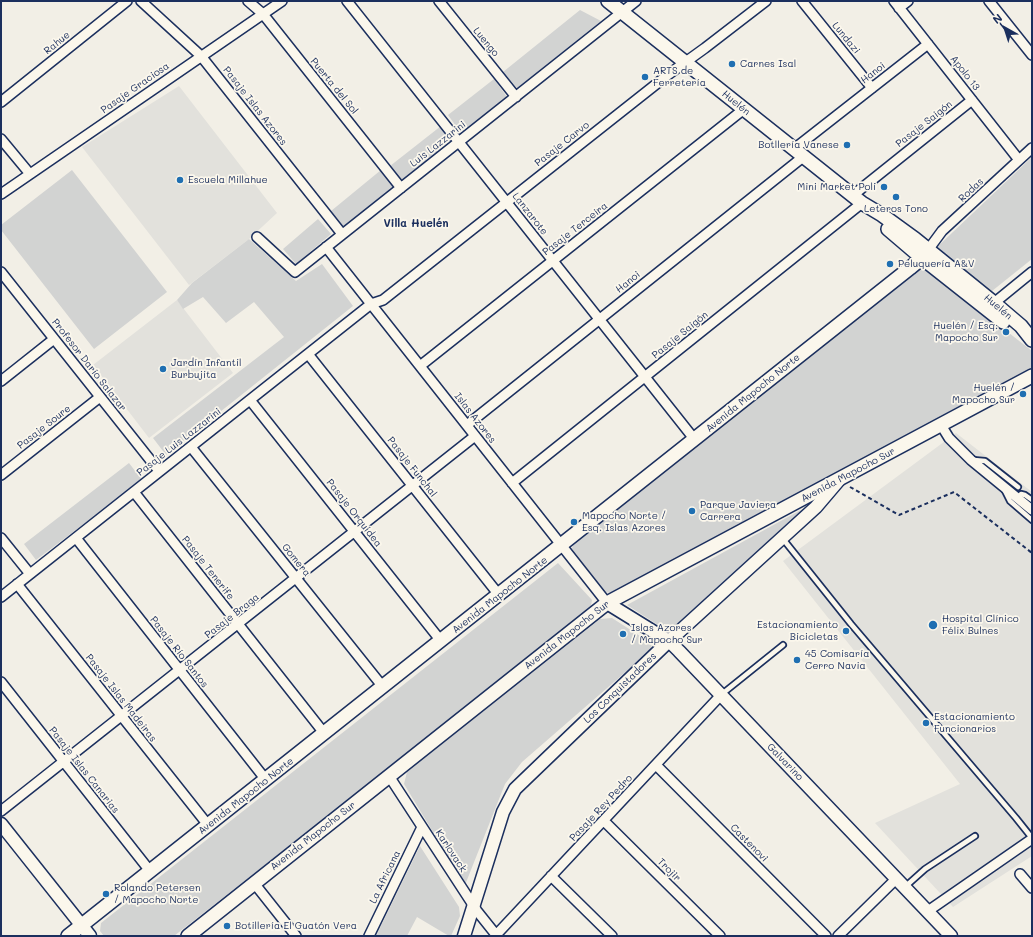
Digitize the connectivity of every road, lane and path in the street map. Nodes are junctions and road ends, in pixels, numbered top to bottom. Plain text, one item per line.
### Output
1 (127, 1) edge
2 (141, 1) edge
3 (248, 1) edge
4 (282, 1) edge
5 (347, 1) edge
6 (439, 1) edge
7 (608, 1) edge
8 (636, 1) edge
9 (766, 1) edge
10 (802, 1) edge
11 (908, 1) edge
12 (989, 1) edge
13 (897, 4) edge
14 (622, 12) junction
15 (262, 14) junction
16 (928, 44) junction
17 (1032, 55) edge
18 (201, 56) junction
19 (685, 62) junction
20 (872, 88) junction
21 (516, 97) junction
22 (972, 100) junction
23 (1, 102) edge
24 (744, 110) junction
25 (1, 138) edge
26 (459, 142) junction
27 (1032, 148) edge
28 (798, 153) junction
29 (1019, 160) junction
30 (30, 174) junction
31 (401, 188) junction
32 (1, 194) edge
33 (859, 201) junction
34 (506, 202) junction
35 (342, 234) junction
36 (257, 237) dead end
37 (326, 247) junction
38 (925, 254) junction
39 (553, 261) junction
40 (1, 272) edge
41 (1032, 272) edge
42 (4, 283) edge
43 (994, 303) junction
44 (371, 304) junction
45 (599, 320) junction
46 (54, 339) junction
47 (1032, 340) edge
48 (308, 354) junction
49 (420, 366) junction
50 (1032, 376) edge
51 (645, 378) junction
52 (1, 381) edge
53 (100, 397) junction
54 (250, 400) junction
55 (467, 425) junction
56 (942, 425) junction
57 (475, 436) junction
58 (695, 440) junction
59 (191, 447) junction
60 (971, 460) junction
61 (160, 471) junction
62 (1, 475) edge
63 (839, 480) junction
64 (512, 483) junction
65 (413, 486) junction
66 (1018, 487) dead end
67 (134, 492) junction
68 (1032, 500) edge
69 (1016, 502) junction
70 (1032, 510) edge
71 (1032, 520) edge
72 (355, 532) junction
73 (1, 538) edge
74 (76, 538) junction
75 (783, 539) junction
76 (562, 546) junction
77 (1032, 553) edge
78 (30, 574) junction
79 (296, 578) junction
80 (17, 584) junction
81 (499, 595) junction
82 (1, 597) edge
83 (607, 603) junction
84 (238, 624) junction
85 (441, 641) junction
86 (669, 642) junction
87 (783, 645) dead end
88 (180, 670) junction
89 (1, 682) edge
90 (383, 687) junction
91 (721, 695) junction
92 (122, 716) junction
93 (324, 733) junction
94 (64, 762) junction
95 (656, 765) junction
96 (389, 776) junction
97 (266, 780) junction
98 (1, 811) edge
99 (604, 820) junction
100 (1, 824) edge
101 (208, 825) junction
102 (422, 827) junction
103 (975, 836) dead end
104 (1032, 839) edge
105 (150, 871) junction
106 (1020, 874) dead end
107 (552, 876) junction
108 (254, 883) junction
109 (900, 883) junction
110 (1032, 888) edge
111 (473, 906) junction
112 (928, 911) junction
113 (82, 925) junction
114 (196, 934) edge
115 (68, 936) edge
116 (90, 936) edge
117 (296, 936) edge
118 (369, 936) edge
119 (464, 936) edge
120 (496, 936) edge
121 (612, 936) edge
122 (720, 936) edge
123 (826, 936) edge
124 (838, 936) edge
125 (951, 936) edge

1 - 23 street, Rahue
2 - 18 street, Pasaje Islas Azores
3 - 15 street, Puerta del Sol
4 - 15 street, Pasaje Graciosa
5 - 26 street, Lanzarote
6 - 21 street, Luengo
7 - 14 main road, Huelén
8 - 14 street, Luis Lazzarini
9 - 19 street, Pasaje Carvo
10 - 20 street, Lundazi
11 - 13 street
12 - 17 street
13 - 16 street, Apolo 13
14 - 19 main road, Huelén
14 - 21 street, Luis Lazzarini
15 - 18 street, Pasaje Graciosa
15 - 31 street, Puerta del Sol
16 - 20 street, Hanoi
16 - 22 street, Apolo 13
18 - 30 street, Pasaje Graciosa
18 - 35 street, Pasaje Islas Azores
19 - 24 main road, Huelén
19 - 34 street, Pasaje Carvo
20 - 28 street, Hanoi
21 - 26 street, Luis Lazzarini
22 - 29 street, Apolo 13
22 - 33 street, Pasaje Saigón
24 - 28 main road, Huelén
24 - 39 street, Pasaje Terceira
25 - 30 street
26 - 31 street, Luis Lazzarini
26 - 34 street, Lanzarote
27 - 29 street, Rodas
28 - 33 main road, Huelén
28 - 45 street, Hanoi
29 - 38 street, Rodas
30 - 32 street, Pasaje Graciosa
31 - 35 street, Luis Lazzarini
33 - 38 main road, Huelén
33 - 51 street, Pasaje Saigón
34 - 39 street, Lanzarote
34 - 44 street, Pasaje Carvo
35 - 37 street, Luis Lazzarini
36 - 37 street, Luis Lazzarini
37 - 44 street, Islas Azores
38 - 43 main road, Huelén
38 - 47 main road, Huelén
38 - 58 main road, Avenida Mapocho Norte
39 - 45 street, Lanzarote
39 - 49 street, Pasaje Terceira
40 - 42 street, Profesor Darío Salazar
41 - 43 street
42 - 46 street, Profesor Darío Salazar
43 - 47 main road, Huelén
44 - 48 street, Pasaje Luis Lazzarini
44 - 49 street, Islas Azores
45 - 51 street, Lanzarote
45 - 55 street, Hanoi
46 - 52 street
46 - 53 street, Profesor Darío Salazar
48 - 54 street, Pasaje Luis Lazzarini
48 - 65 street, Pasaje Funchal
49 - 55 street, Islas Azores
50 - 56 main road, Avenida Mapocho Sur
51 - 58 street, Lanzarote
51 - 64 street, Pasaje Saigón
53 - 61 street, Profesor Darío Salazar
53 - 62 street, Pasaje Soure
54 - 59 street, Pasaje Luis Lazzarini
54 - 72 street, Pasaje Orquídea
55 - 57 street, Islas Azores
56 - 60 street
56 - 63 main road, Avenida Mapocho Sur
57 - 64 street, Islas Azores
57 - 65 street, Pasaje Braga
58 - 76 main road, Avenida Mapocho Norte
59 - 61 street, Pasaje Luis Lazzarini
59 - 79 street, Gomera
60 - 66 lane
60 - 69 street
61 - 67 street, Pasaje Luis Lazzarini
63 - 75 street, Los Conquistadores
63 - 77 path
63 - 83 main road, Avenida Mapocho Sur
64 - 76 street, Islas Azores
65 - 72 street, Pasaje Braga
65 - 81 street, Pasaje Funchal
67 - 74 street, Pasaje Luis Lazzarini
67 - 84 street, Pasaje Tenerife
68 - 69 lane
69 - 70 street
69 - 71 lane
72 - 79 street, Pasaje Braga
72 - 85 street, Pasaje Orquídea
73 - 78 street
74 - 78 street, Pasaje Luis Lazzarini
74 - 88 street, Pasaje Río Santos
75 - 86 street, Los Conquistadores
75 - 104 lane
76 - 81 main road, Avenida Mapocho Norte
76 - 83 street, Islas Azores
78 - 80 street, Pasaje Luis Lazzarini
79 - 84 street, Pasaje Braga
79 - 90 street, Gomera
80 - 82 street, Pasaje Luis Lazzarini
80 - 92 street, Pasaje Islas Madeiras
81 - 85 main road, Avenida Mapocho Norte
83 - 86 street, Galvarino
83 - 96 main road, Avenida Mapocho Sur
84 - 88 street, Pasaje Braga
84 - 93 street, Pasaje Tenerife
85 - 90 main road, Avenida Mapocho Norte
86 - 91 street, Galvarino
86 - 111 street, Los Conquistadores
87 - 91 lane
88 - 92 street, Pasaje Braga
88 - 97 street, Pasaje Río Santos
89 - 94 street, Pasaje Islas Canarias
90 - 93 main road, Avenida Mapocho Norte
91 - 95 street, Pasaje Rey Pedro
91 - 109 street, Galvarino
92 - 94 street, Pasaje Braga
92 - 101 street, Pasaje Islas Madeiras
93 - 97 main road, Avenida Mapocho Norte
94 - 98 street, Pasaje Braga
94 - 105 street, Pasaje Islas Canarias
95 - 99 street, Pasaje Rey Pedro
95 - 123 street, Castenovi
96 - 102 street, Karlovack
96 - 108 main road, Avenida Mapocho Sur
97 - 101 main road, Avenida Mapocho Norte
99 - 107 street, Pasaje Rey Pedro
99 - 122 street, Trojir
100 - 113 street
101 - 105 main road, Avenida Mapocho Norte
102 - 111 street, Karlovack
102 - 118 street, La Africana
103 - 109 lane
104 - 112 street
105 - 113 main road, Avenida Mapocho Norte
106 - 110 street
107 - 120 street, Pasaje Rey Pedro
107 - 121 street
108 - 114 main road, Avenida Mapocho Sur
108 - 117 street
109 - 112 street, Galvarino
109 - 124 street
111 - 119 street, Los Conquistadores
111 - 120 street, Karlovack
112 - 125 street, Galvarino
113 - 115 main road, Avenida Mapocho Norte
113 - 116 street

